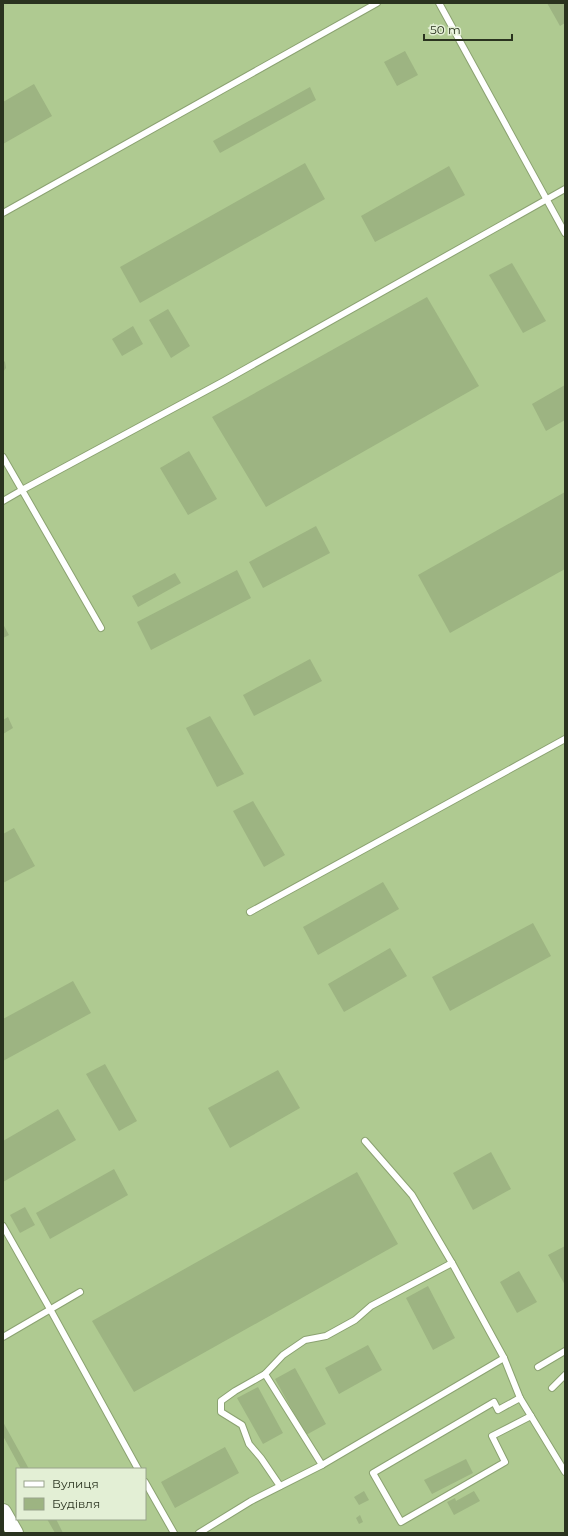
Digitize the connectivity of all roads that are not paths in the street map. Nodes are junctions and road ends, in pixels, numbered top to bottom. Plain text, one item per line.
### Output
1 (377, 3) edge
2 (439, 3) edge
3 (565, 189) edge
4 (546, 199) junction
5 (3, 213) edge
6 (565, 232) edge
7 (3, 458) edge
8 (22, 490) junction
9 (3, 501) edge
10 (101, 628) dead end
11 (565, 739) edge
12 (250, 912) dead end
13 (365, 1141) dead end
14 (3, 1226) edge
15 (452, 1262) junction
16 (80, 1292) dead end
17 (50, 1309) junction
18 (3, 1337) edge
19 (565, 1351) edge
20 (504, 1358) junction
21 (538, 1367) dead end
22 (265, 1374) junction
23 (565, 1375) edge
24 (552, 1388) dead end
25 (520, 1398) junction
26 (531, 1416) junction
27 (322, 1465) junction
28 (137, 1468) edge
29 (565, 1472) edge
30 (146, 1484) edge
31 (280, 1486) junction
32 (3, 1512) edge
33 (15, 1533) edge
34 (174, 1533) edge
35 (200, 1533) edge

1 - 5 lane
2 - 4 lane
3 - 4 lane
4 - 6 lane
4 - 8 lane
7 - 8 lane
8 - 9 lane
8 - 10 lane
11 - 12 lane
13 - 15 lane
14 - 17 lane
15 - 20 lane
15 - 22 lane
16 - 17 lane
17 - 18 lane
17 - 28 lane
19 - 21 lane
20 - 25 lane
20 - 27 lane
22 - 27 lane
22 - 31 lane
23 - 24 lane
25 - 26 lane
25 - 26 lane
26 - 29 lane
27 - 31 lane
30 - 34 lane
31 - 35 lane
32 - 33 main road

